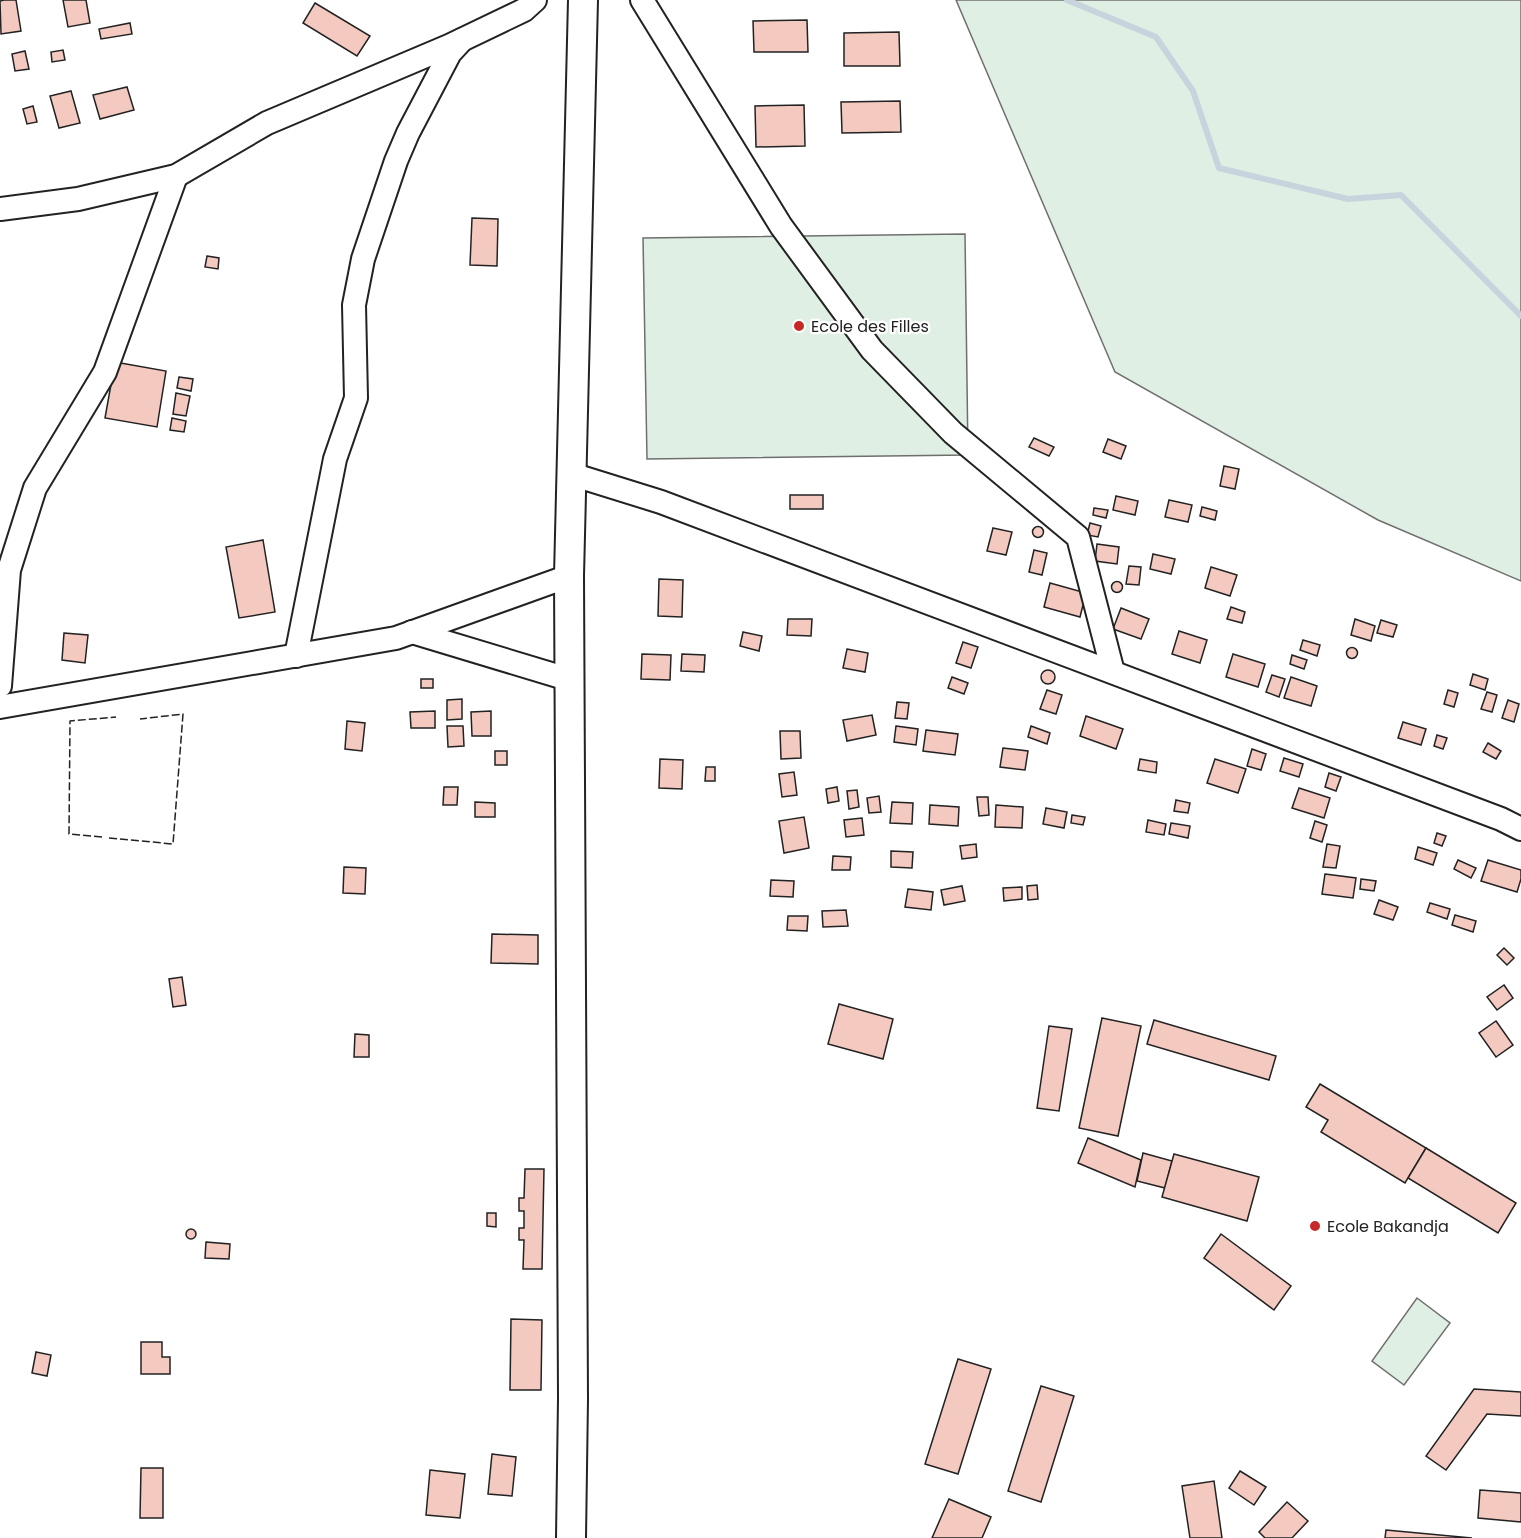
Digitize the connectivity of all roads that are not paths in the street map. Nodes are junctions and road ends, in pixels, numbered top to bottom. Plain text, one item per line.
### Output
1 (535, 0) edge
2 (584, 0) edge
3 (642, 0) edge
4 (462, 40) junction
5 (176, 176) junction
6 (0, 209) edge
7 (571, 474) junction
8 (5, 566) edge
9 (570, 576) junction
10 (412, 632) junction
11 (296, 656) junction
12 (1113, 672) junction
13 (571, 680) junction
14 (0, 686) edge
15 (0, 707) edge
16 (1521, 829) edge
17 (571, 1538) edge

1 - 4 street
2 - 7 main road
3 - 12 street
4 - 5 street
4 - 11 street
5 - 6 street
5 - 8 street
7 - 9 main road
7 - 12 street
8 - 14 street
9 - 10 street
9 - 13 main road
10 - 11 street
10 - 13 street
11 - 15 street
12 - 16 street
13 - 17 main road

